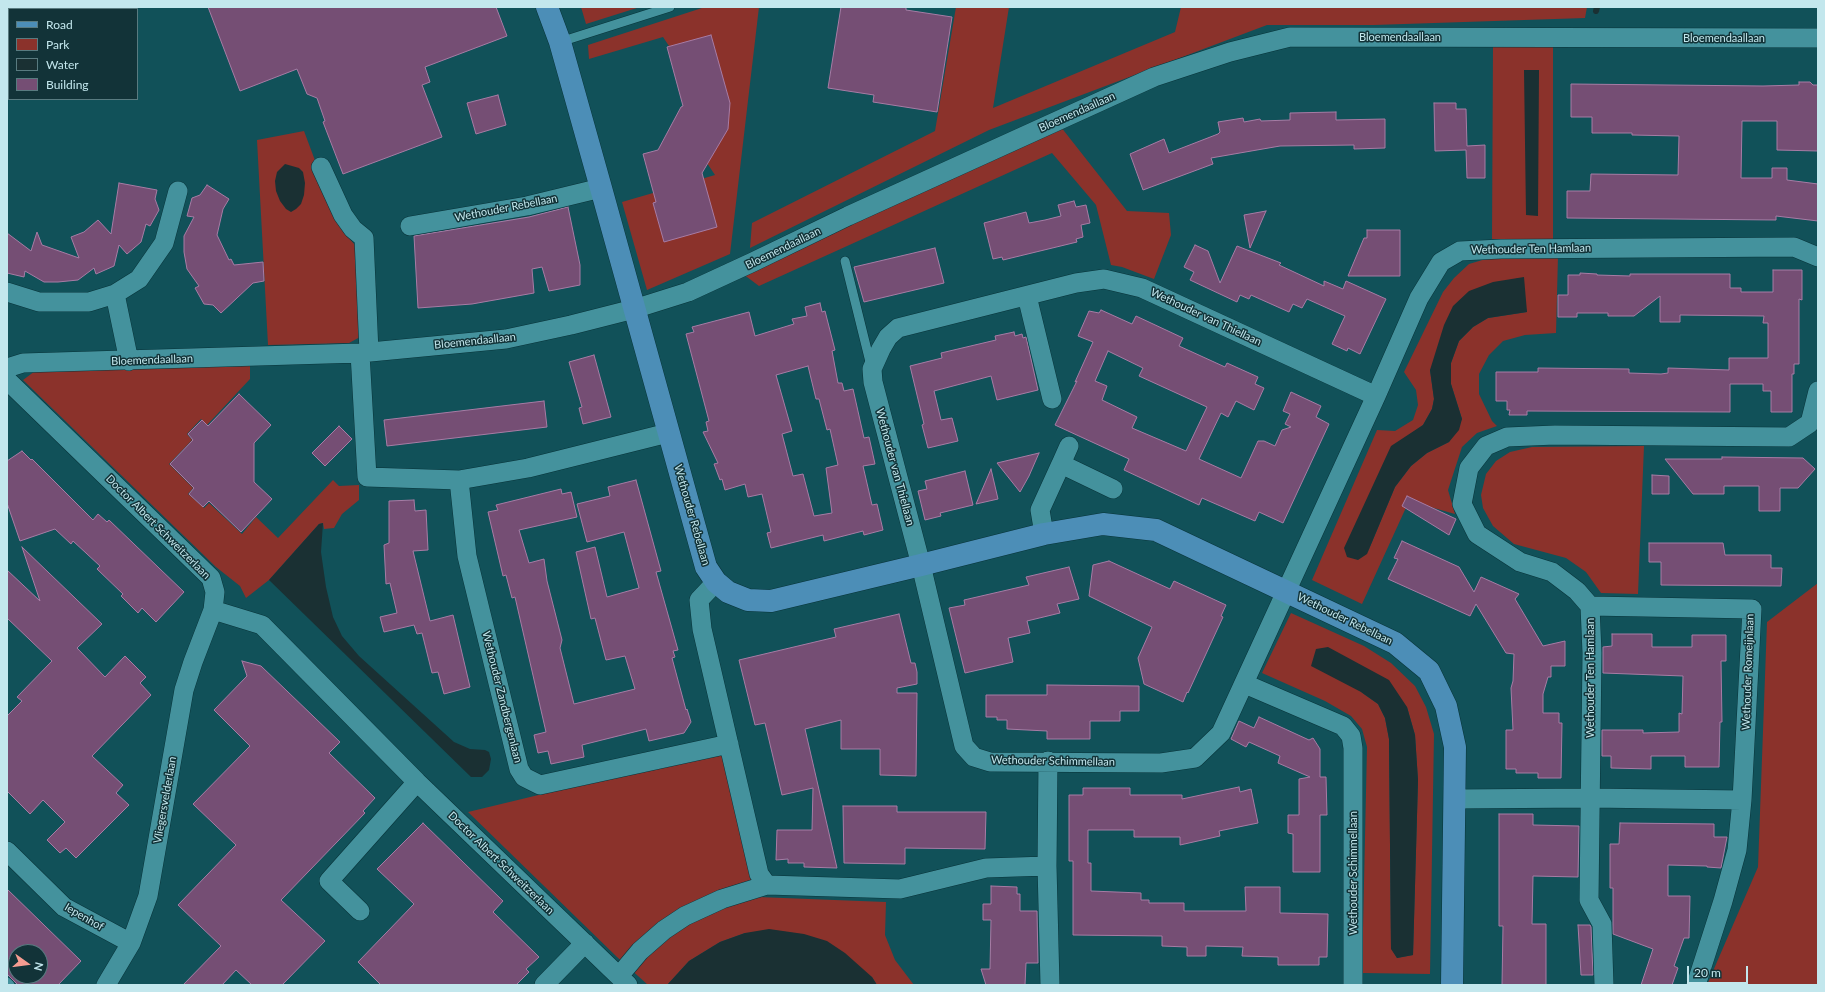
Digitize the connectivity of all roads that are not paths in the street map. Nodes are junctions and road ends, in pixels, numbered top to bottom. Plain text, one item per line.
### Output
1 (547, 7) edge
2 (670, 7) edge
3 (1818, 38) edge
4 (560, 42) junction
5 (321, 167) dead end
6 (601, 188) junction
7 (178, 191) dead end
8 (410, 226) dead end
9 (1818, 257) edge
10 (845, 261) dead end
11 (7, 292) edge
12 (115, 294) junction
13 (1027, 296) junction
14 (634, 309) junction
15 (364, 352) junction
16 (129, 361) junction
17 (7, 368) edge
18 (872, 369) junction
19 (7, 380) edge
20 (1818, 391) edge
21 (1376, 396) junction
22 (1052, 399) dead end
23 (668, 433) junction
24 (1069, 446) dead end
25 (1061, 464) junction
26 (459, 480) junction
27 (1113, 489) dead end
28 (1044, 534) junction
29 (920, 565) junction
30 (716, 582) junction
31 (1287, 591) junction
32 (1590, 606) junction
33 (213, 610) junction
34 (1245, 684) junction
35 (729, 744) junction
36 (1048, 761) junction
37 (417, 782) junction
38 (1590, 798) junction
39 (1454, 800) junction
40 (1742, 800) junction
41 (7, 851) edge
42 (1047, 866) junction
43 (767, 885) junction
44 (360, 911) dead end
45 (131, 943) junction
46 (585, 944) junction
47 (624, 981) edge
48 (7, 982) edge
49 (10, 985) edge
50 (106, 985) edge
51 (544, 985) edge
52 (1050, 985) edge
53 (1354, 985) edge
54 (1452, 985) edge
55 (1604, 985) edge
56 (1696, 985) edge

1 - 4 street, Wethouder Rebellaan
2 - 4 lane
3 - 14 street, Bloemendaallaan
4 - 6 street, Wethouder Rebellaan
5 - 15 street
6 - 8 street, Wethouder Rebellaan
6 - 14 street, Wethouder Rebellaan
7 - 12 street
9 - 21 street, Wethouder Ten Hamlaan
10 - 18 lane, Wethouder van Thiellaan
11 - 12 street
12 - 16 street
13 - 18 street, Wethouder van Thiellaan
13 - 21 street, Wethouder van Thiellaan
13 - 22 street
14 - 15 street, Bloemendaallaan
14 - 23 street, Wethouder Rebellaan
15 - 16 street, Bloemendaallaan
15 - 26 street
16 - 17 street, Bloemendaallaan
18 - 29 street, Wethouder van Thiellaan
19 - 33 street, Doctor Albert Schweitzerlaan
20 - 32 street, Wethouder Ten Hamlaan
21 - 31 street, Wethouder Ten Hamlaan
23 - 26 street
23 - 30 street, Wethouder Rebellaan
24 - 25 street
25 - 27 street
25 - 28 street
26 - 35 street, Wethouder Zandbergenlaan
28 - 29 street, Wethouder Rebellaan
28 - 31 street, Wethouder Rebellaan
29 - 30 street, Wethouder Rebellaan
29 - 36 street, Wethouder Schimmellaan
30 - 35 street
31 - 34 street, Wethouder Schimmellaan
31 - 39 street, Wethouder Rebellaan
32 - 38 street, Wethouder Ten Hamlaan
32 - 40 street, Wethouder Romeijnlaan
33 - 37 street, Doctor Albert Schweitzerlaan
33 - 45 street, Vliegersvelderlaan
34 - 36 street, Wethouder Schimmellaan
34 - 53 street, Wethouder Schimmellaan
35 - 43 street
36 - 42 street
37 - 44 street
37 - 46 street, Doctor Albert Schweitzerlaan
38 - 39 street
38 - 40 street
38 - 55 street, Wethouder Ten Hamlaan
39 - 54 street, Wethouder Rebellaan
40 - 56 street, Wethouder Romeijnlaan
41 - 45 street, Iepenhof
42 - 43 street
42 - 52 street
43 - 47 street
45 - 50 street, Vliegersvelderlaan
46 - 47 street, Doctor Albert Schweitzerlaan
46 - 51 street
48 - 49 lane

